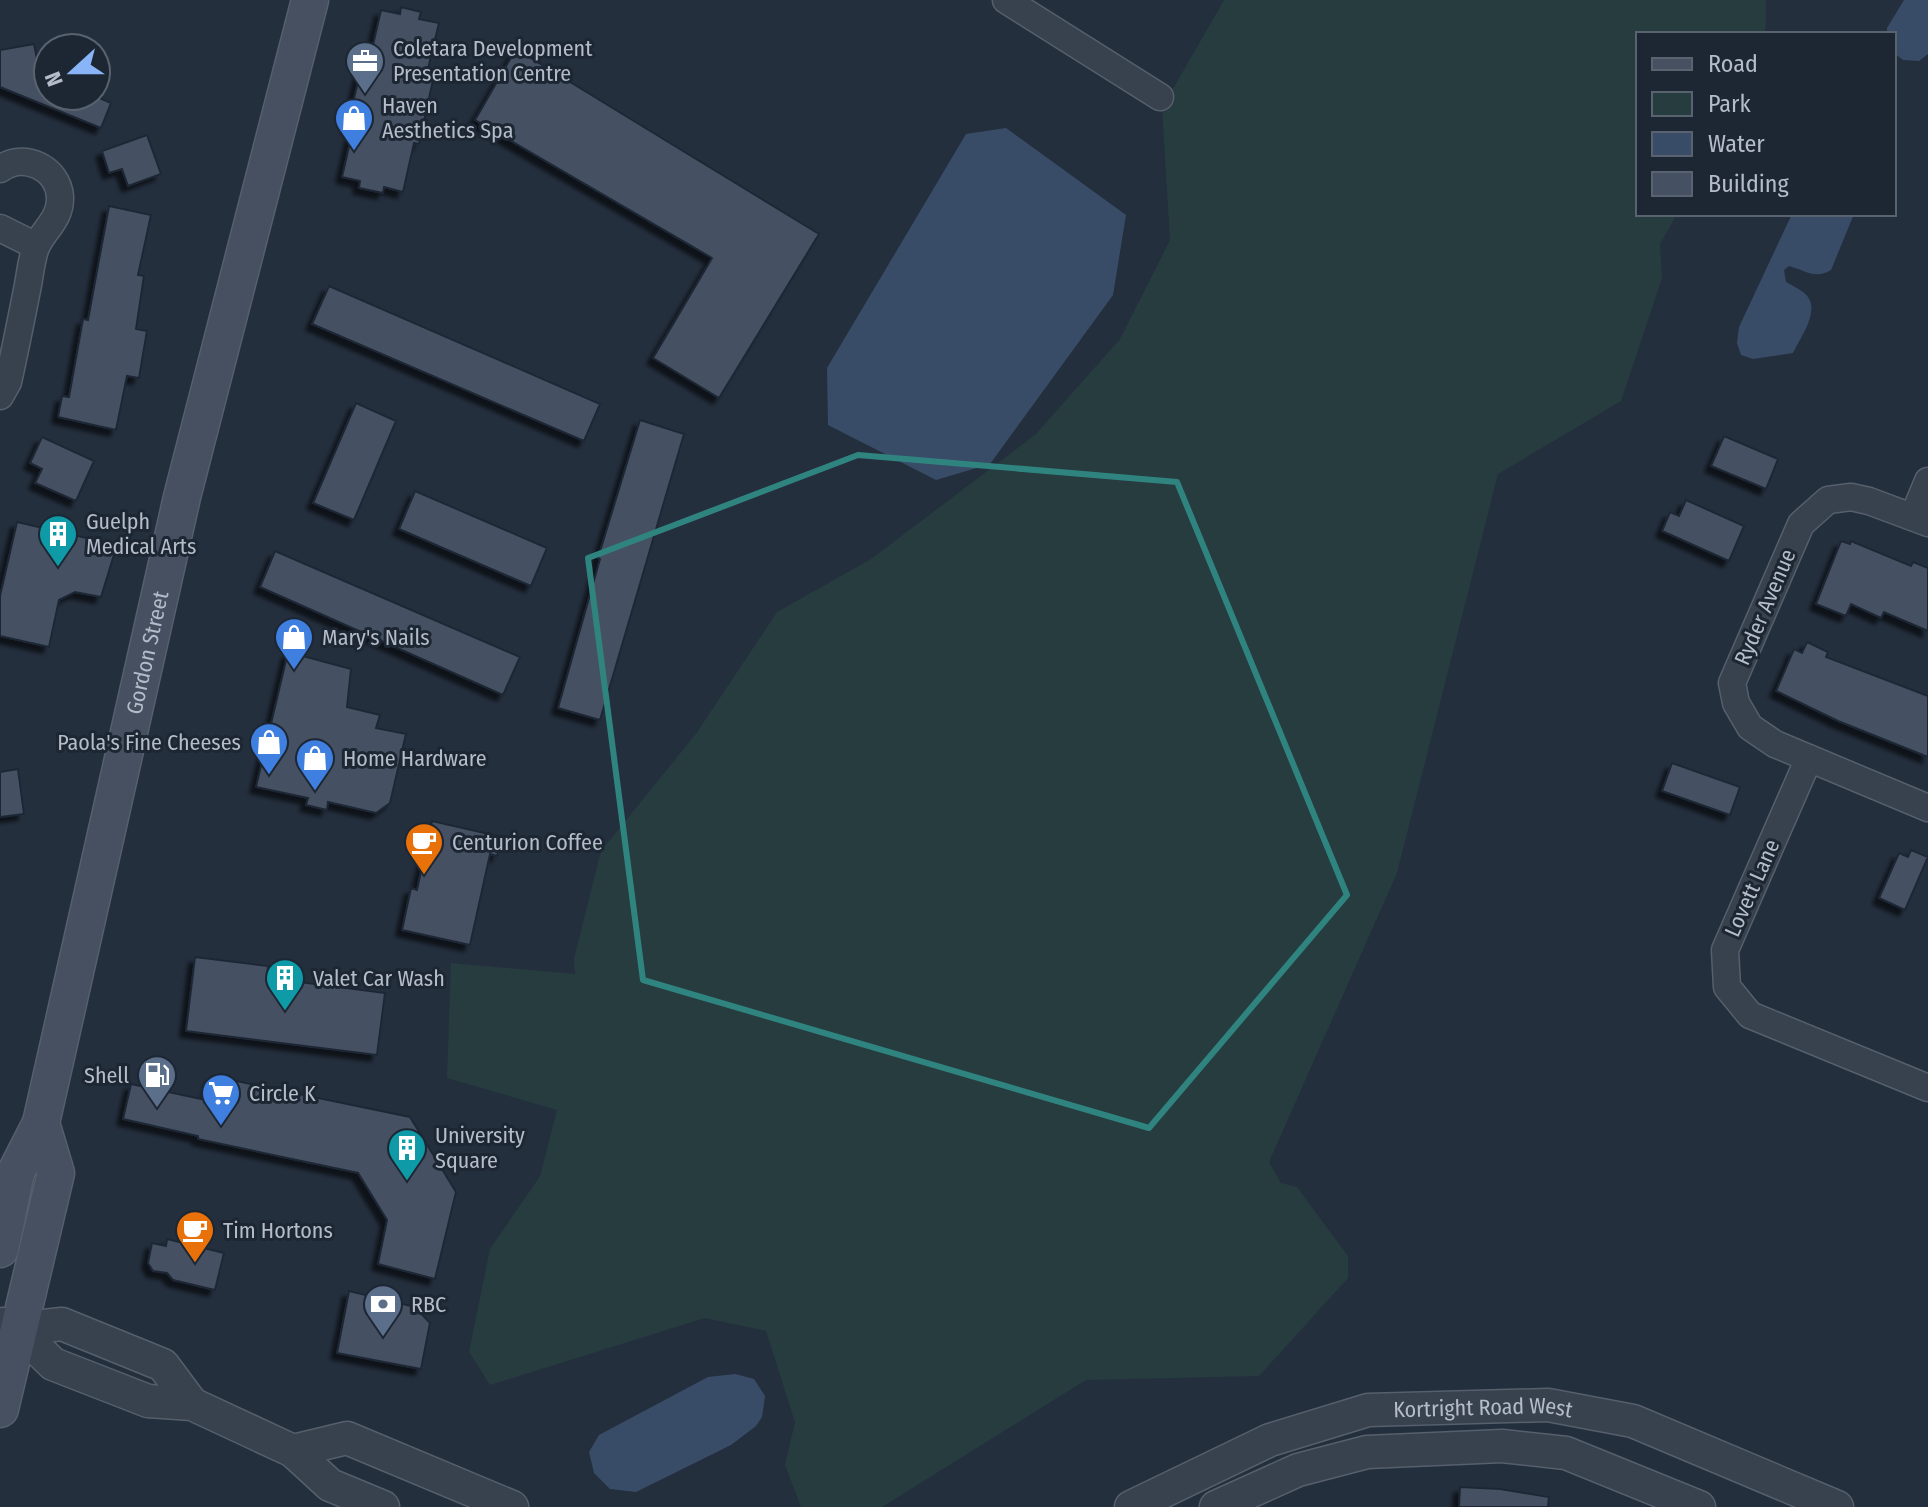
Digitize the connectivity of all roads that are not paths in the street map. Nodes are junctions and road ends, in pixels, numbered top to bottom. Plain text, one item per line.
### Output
1 (310, 0) edge
2 (1006, 0) edge
3 (1160, 97) dead end
4 (0, 169) edge
5 (0, 228) edge
6 (36, 246) junction
7 (0, 396) edge
8 (1928, 481) edge
9 (1920, 520) edge
10 (1809, 758) junction
11 (1928, 808) edge
12 (1928, 1088) edge
13 (41, 1123) junction
14 (0, 1249) edge
15 (9, 1326) edge
16 (0, 1409) edge
17 (293, 1451) junction
18 (383, 1507) edge
19 (512, 1507) edge
20 (1131, 1507) edge
21 (1216, 1507) edge
22 (1699, 1507) edge
23 (1837, 1507) edge

1 - 13 main road, Gordon Street
2 - 3 street
4 - 6 street
5 - 6 street
6 - 7 street
8 - 9 street
9 - 10 street, Ryder Avenue
10 - 11 street, Ryder Avenue
10 - 12 street, Lovett Lane
13 - 14 main road, Gordon Street
13 - 15 main road, Gordon Street
15 - 16 main road, Gordon Street
15 - 17 street
17 - 18 street
17 - 19 street
20 - 23 street, Kortright Road West
21 - 22 street, Kortright Road West

